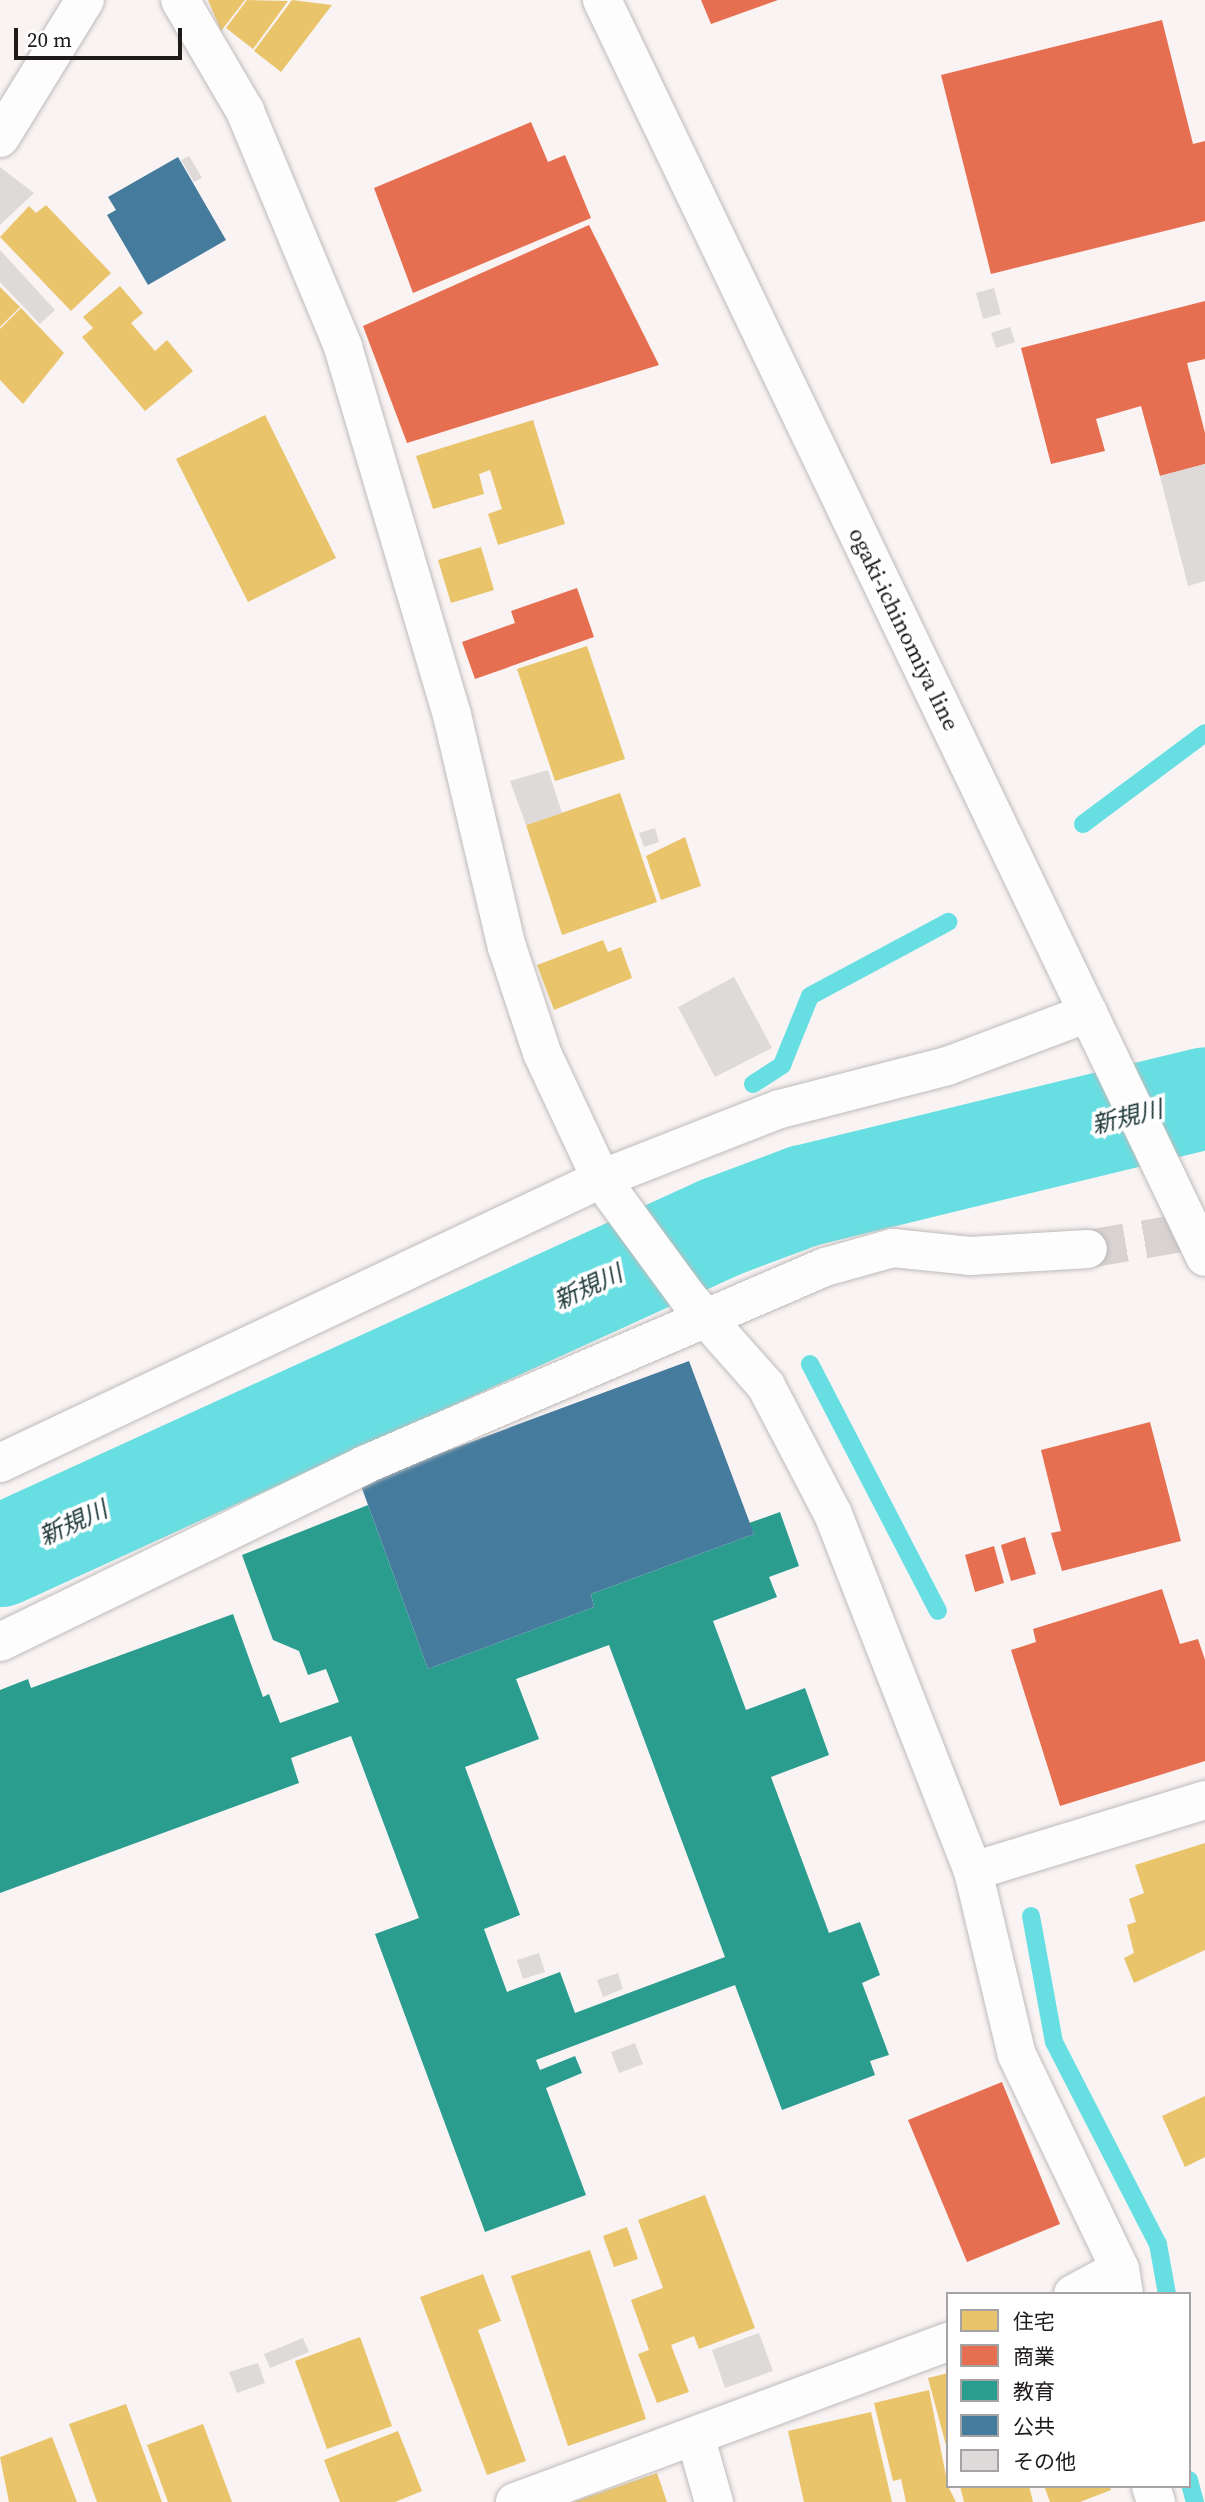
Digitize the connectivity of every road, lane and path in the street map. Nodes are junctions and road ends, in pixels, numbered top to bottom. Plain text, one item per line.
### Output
1 (85, 0) edge
2 (180, 0) edge
3 (602, 0) edge
4 (0, 138) edge
5 (1095, 1029) junction
6 (607, 1188) junction
7 (1088, 1250) tunnel mouth
8 (1205, 1258) edge
9 (700, 1307) junction
10 (0, 1463) edge
11 (0, 1642) edge
12 (1205, 1800) edge
13 (973, 1871) junction
14 (1122, 2282) edge
15 (1081, 2292) edge
16 (946, 2343) edge
17 (696, 2439) junction
18 (514, 2502) edge
19 (714, 2502) edge

1 - 4 street
2 - 6 street
3 - 5 street, ogaki-ichinomiya line
5 - 6 street
5 - 8 street, ogaki-ichinomiya line
6 - 9 street
6 - 10 street
7 - 9 street
9 - 11 street
9 - 13 street
12 - 13 street
13 - 14 street
14 - 15 street
16 - 17 street
17 - 18 street
17 - 19 street

